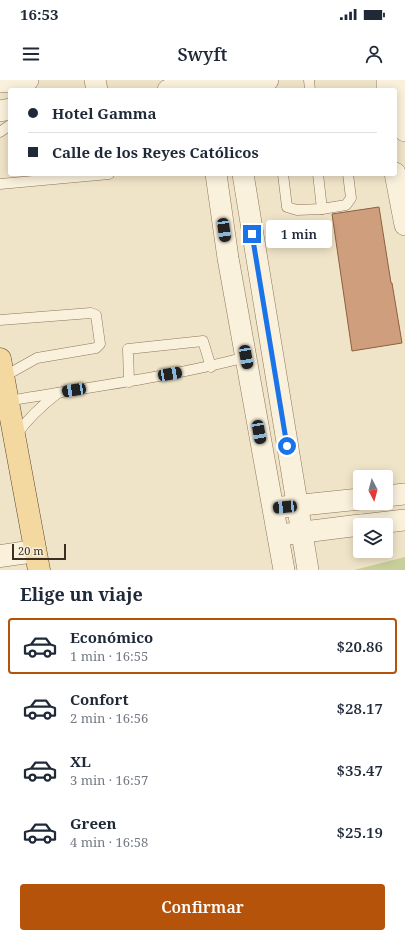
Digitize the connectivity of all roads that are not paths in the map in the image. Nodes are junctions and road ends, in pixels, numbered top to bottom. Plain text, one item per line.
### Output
1 (28, 80) edge
2 (268, 80) edge
3 (0, 82) edge
4 (405, 84) edge
5 (204, 85) edge
6 (228, 85) edge
7 (182, 88) edge
8 (405, 132) edge
9 (87, 176) edge
10 (216, 176) edge
11 (242, 176) edge
12 (283, 176) edge
13 (318, 176) edge
14 (348, 176) edge
15 (395, 176) edge
16 (0, 184) edge
17 (322, 209) junction
18 (405, 225) edge
19 (0, 320) edge
20 (246, 357) junction
21 (210, 367) junction
22 (2, 368) edge
23 (129, 382) junction
24 (60, 392) junction
25 (8, 401) junction
26 (15, 437) junction
27 (405, 494) edge
28 (393, 495) edge
29 (353, 500) edge
30 (297, 506) junction
31 (272, 508) junction
32 (405, 520) edge
33 (393, 521) edge
34 (353, 526) edge
35 (301, 533) junction
36 (277, 535) junction
37 (0, 556) edge
38 (37, 560) edge
39 (284, 570) edge
40 (308, 570) edge

1 - 3 street
2 - 6 street
4 - 8 street
5 - 6 street
5 - 7 street
9 - 16 lane
10 - 20 street
11 - 30 street
12 - 17 lane
13 - 17 lane
14 - 17 lane
15 - 18 street
19 - 22 lane
20 - 21 lane
20 - 31 street
21 - 23 lane
21 - 23 lane
22 - 25 main road
23 - 24 lane
24 - 25 lane
24 - 26 lane
25 - 26 main road
26 - 38 main road
27 - 28 street
29 - 30 street
30 - 31 street
30 - 35 street
31 - 36 street
32 - 33 street
34 - 35 street
35 - 36 street
35 - 40 street
36 - 39 street
37 - 38 street

